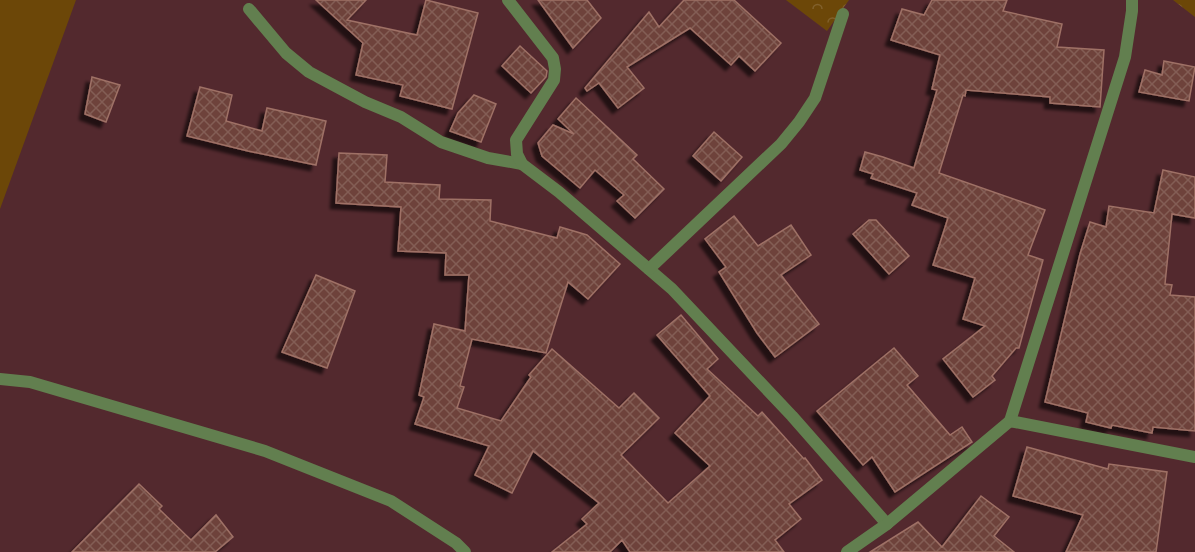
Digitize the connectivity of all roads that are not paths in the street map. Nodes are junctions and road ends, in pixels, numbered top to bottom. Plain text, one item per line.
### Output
1 (508, 0) edge
2 (1132, 0) edge
3 (249, 9) dead end
4 (843, 14) dead end
5 (522, 164) junction
6 (649, 269) junction
7 (0, 379) edge
8 (1010, 421) junction
9 (1195, 457) edge
10 (887, 524) junction
11 (465, 552) edge
12 (847, 552) edge

1 - 5 street
2 - 8 street
3 - 5 street
4 - 6 street
5 - 6 street
6 - 10 street
7 - 11 street
8 - 9 street
8 - 10 street
10 - 12 street

